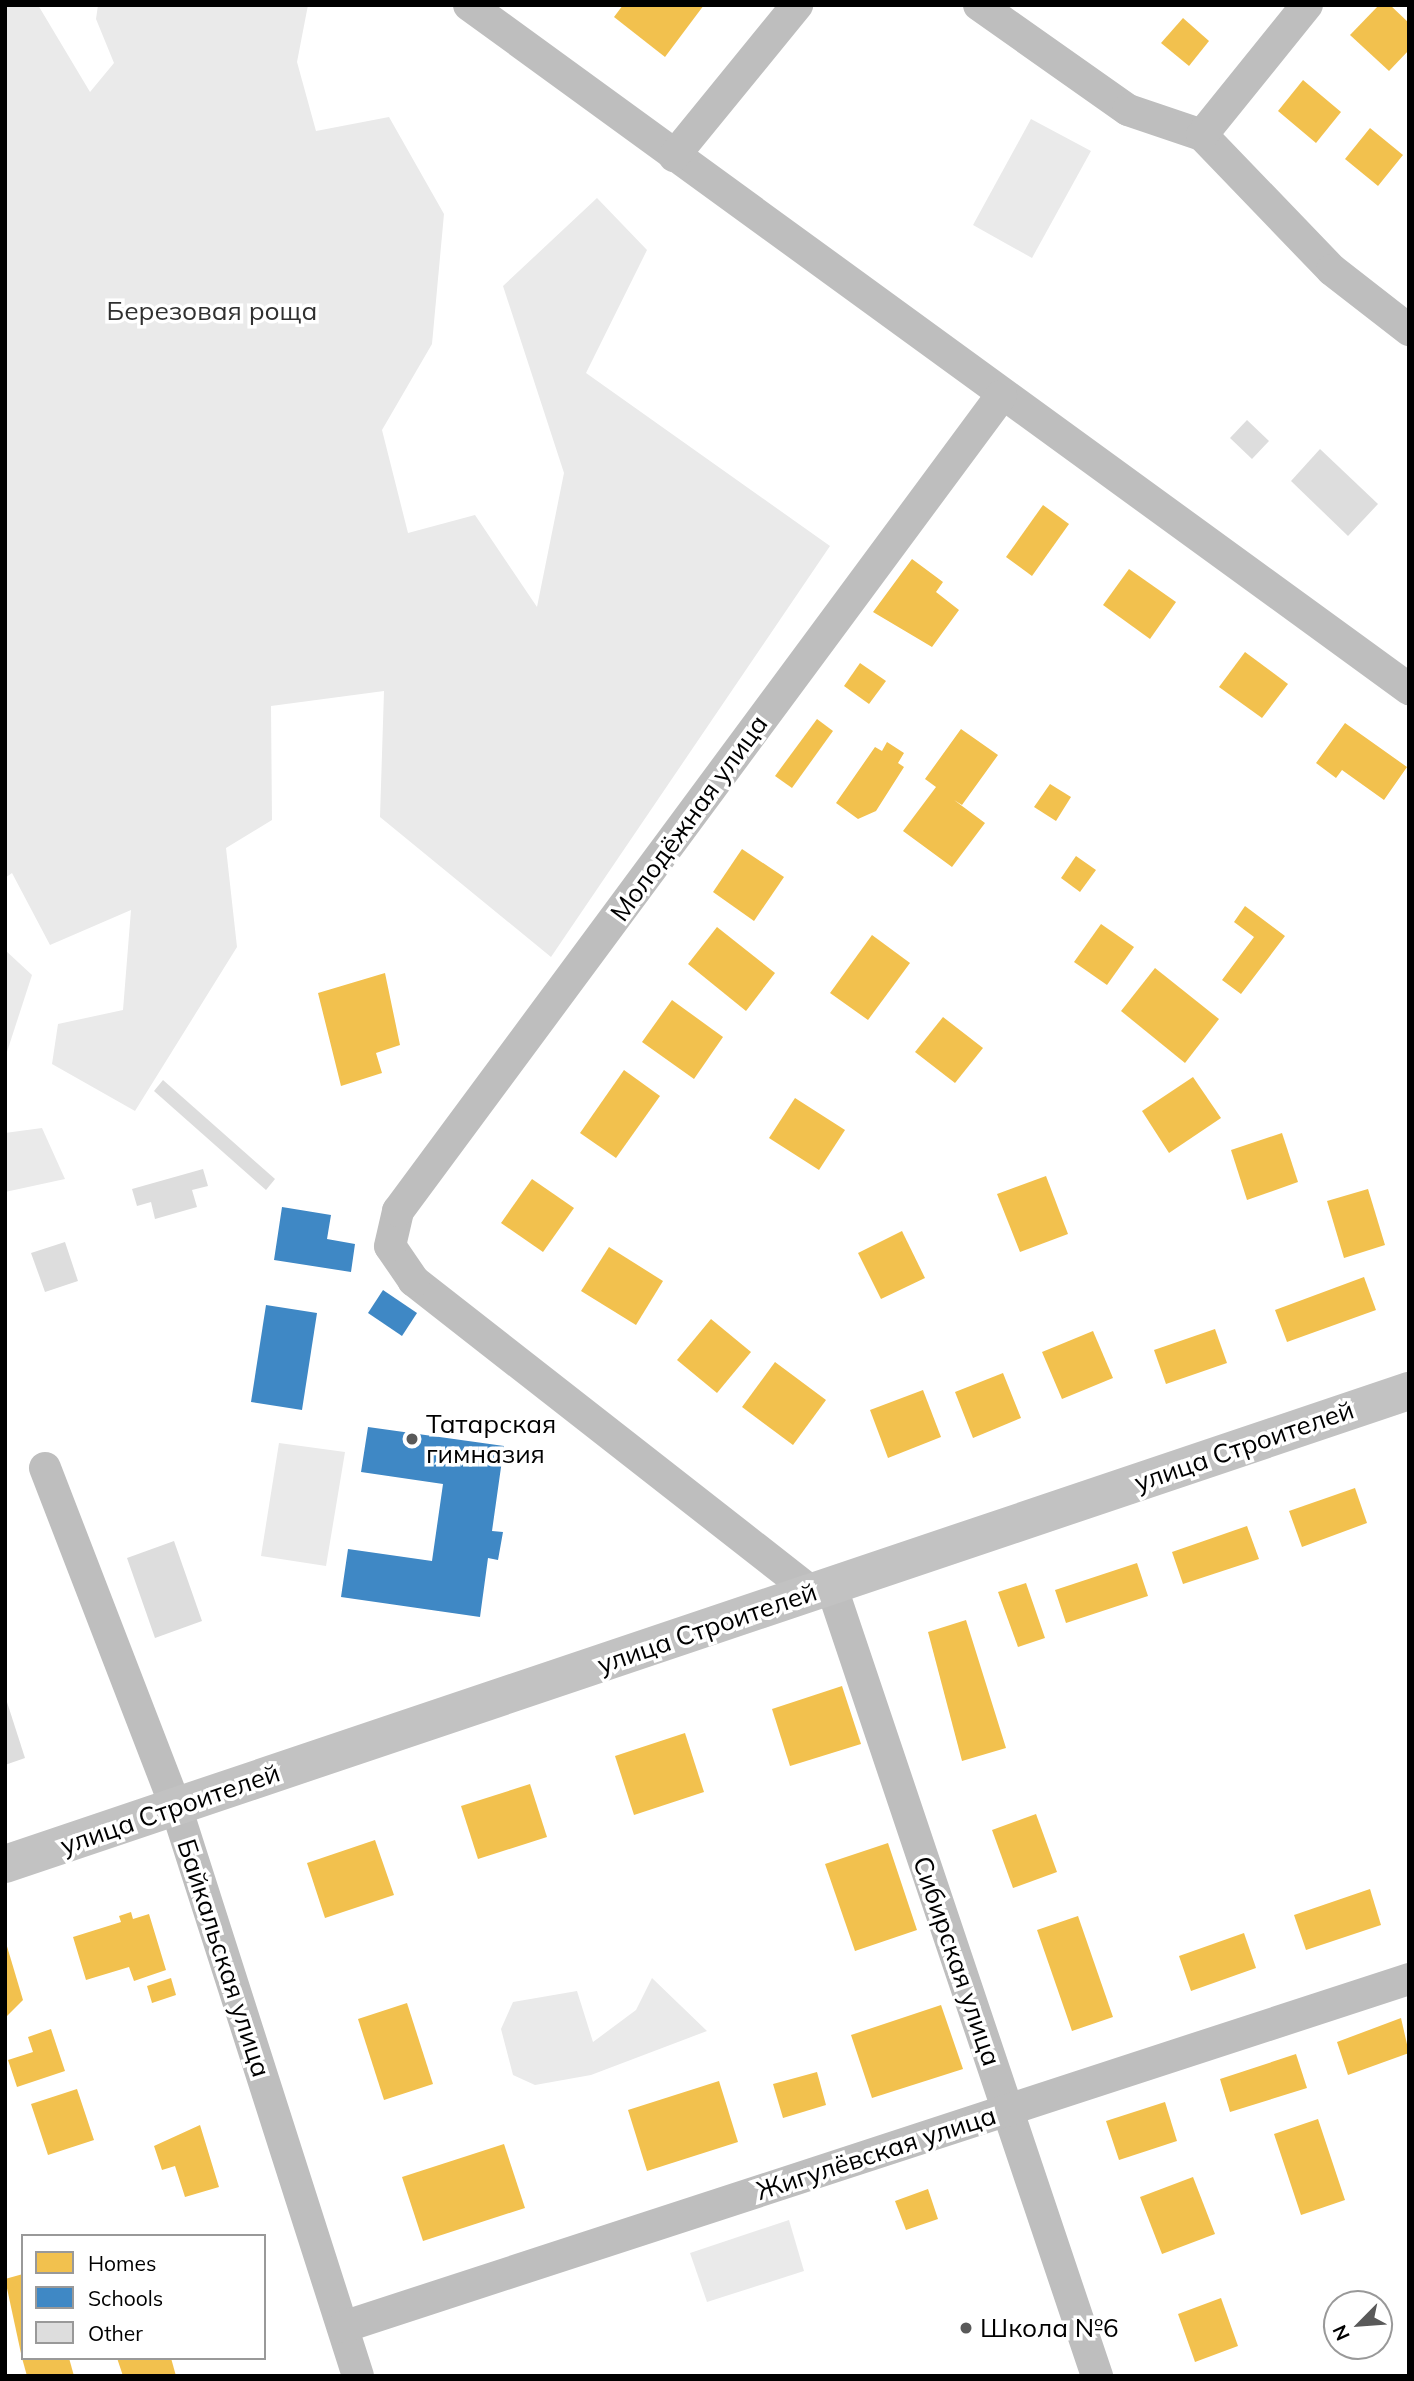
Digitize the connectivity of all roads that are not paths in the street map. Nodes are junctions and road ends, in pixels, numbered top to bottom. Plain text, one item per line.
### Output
1 (469, 5) edge
2 (797, 5) edge
3 (979, 5) edge
4 (1307, 5) edge
5 (1202, 135) junction
6 (674, 156) junction
7 (1409, 330) edge
8 (1001, 396) junction
9 (1409, 689) edge
10 (1409, 1391) edge
11 (45, 1468) dead end
12 (822, 1589) junction
13 (176, 1807) junction
14 (5, 1864) edge
15 (1409, 1979) edge
16 (1007, 2110) junction
17 (343, 2327) junction
18 (358, 2376) edge
19 (1097, 2376) edge

1 - 6 street
2 - 6 street
3 - 5 street
4 - 5 street
5 - 7 street
6 - 8 street
8 - 9 street
8 - 12 street, Молодёжная улица
10 - 12 street, улица Строителей
11 - 13 street, Байкальская улица
12 - 13 street, улица Строителей
12 - 16 street, Сибирская улица
13 - 14 street, улица Строителей
13 - 17 street, Байкальская улица
15 - 16 street, Жигулёвская улица
16 - 17 street, Жигулёвская улица
16 - 19 street, Сибирская улица
17 - 18 street, Байкальская улица

